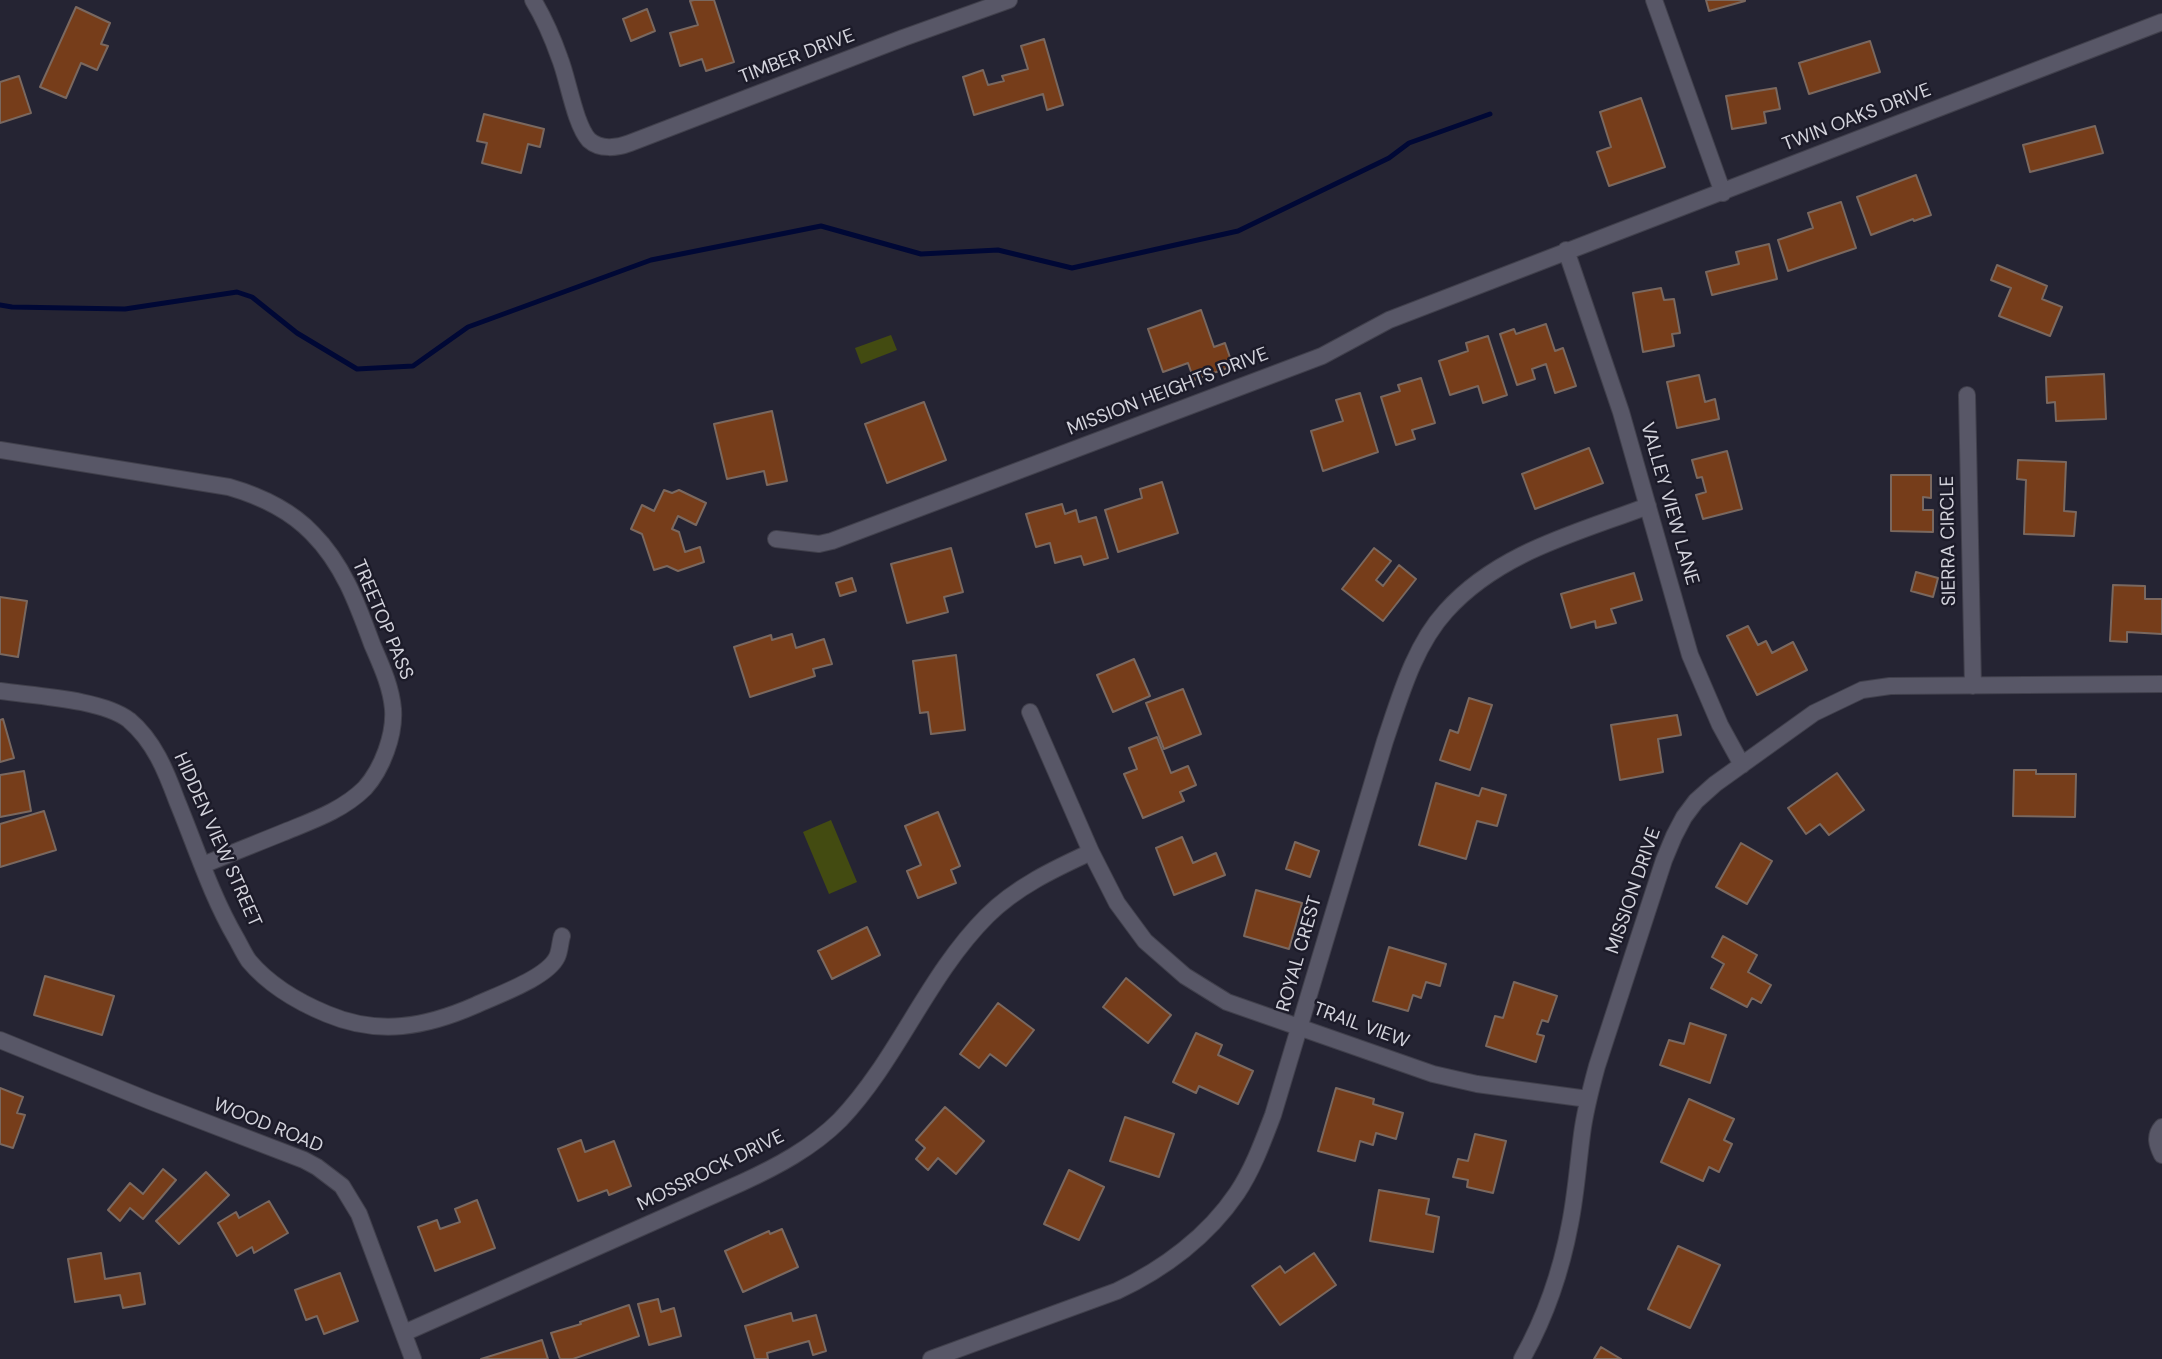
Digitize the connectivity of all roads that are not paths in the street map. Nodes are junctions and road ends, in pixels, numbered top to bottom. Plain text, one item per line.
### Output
1 (533, 0) edge
2 (1009, 0) edge
3 (1654, 0) edge
4 (2162, 22) edge
5 (1723, 193) junction
6 (1566, 250) junction
7 (1967, 395) dead end
8 (0, 450) edge
9 (1648, 506) junction
10 (776, 539) dead end
11 (2162, 684) edge
12 (1973, 686) junction
13 (0, 691) edge
14 (1030, 712) dead end
15 (1742, 765) junction
16 (1091, 852) junction
17 (203, 865) junction
18 (562, 936) dead end
19 (1301, 1027) junction
20 (0, 1040) edge
21 (1588, 1099) junction
22 (2162, 1127) edge
23 (2162, 1155) edge
24 (404, 1333) junction
25 (414, 1359) edge
26 (931, 1359) edge
27 (1522, 1359) edge

1 - 2 street, TIMBER DRIVE
3 - 5 street
4 - 5 street, TWIN OAKS DRIVE
5 - 6 street, TWIN OAKS DRIVE
6 - 9 street, VALLEY VIEW LANE
6 - 10 street, MISSION HEIGHTS DRIVE
7 - 12 street, SIERRA CIRCLE
8 - 17 street, TREETOP PASS
9 - 15 street, VALLEY VIEW LANE
9 - 19 street, ROYAL CREST
11 - 12 street, MISSION DRIVE
12 - 15 street, MISSION DRIVE
13 - 17 street, HIDDEN VIEW STREET
14 - 16 street, TRAIL VIEW
15 - 21 street, MISSION DRIVE
16 - 19 street, TRAIL VIEW
16 - 24 street, MOSSROCK DRIVE
17 - 18 street, HIDDEN VIEW STREET
19 - 21 street, TRAIL VIEW
19 - 26 street, ROYAL CREST
20 - 24 street, WOOD ROAD
21 - 27 street, MISSION DRIVE
22 - 23 street
24 - 25 street, WOOD ROAD

